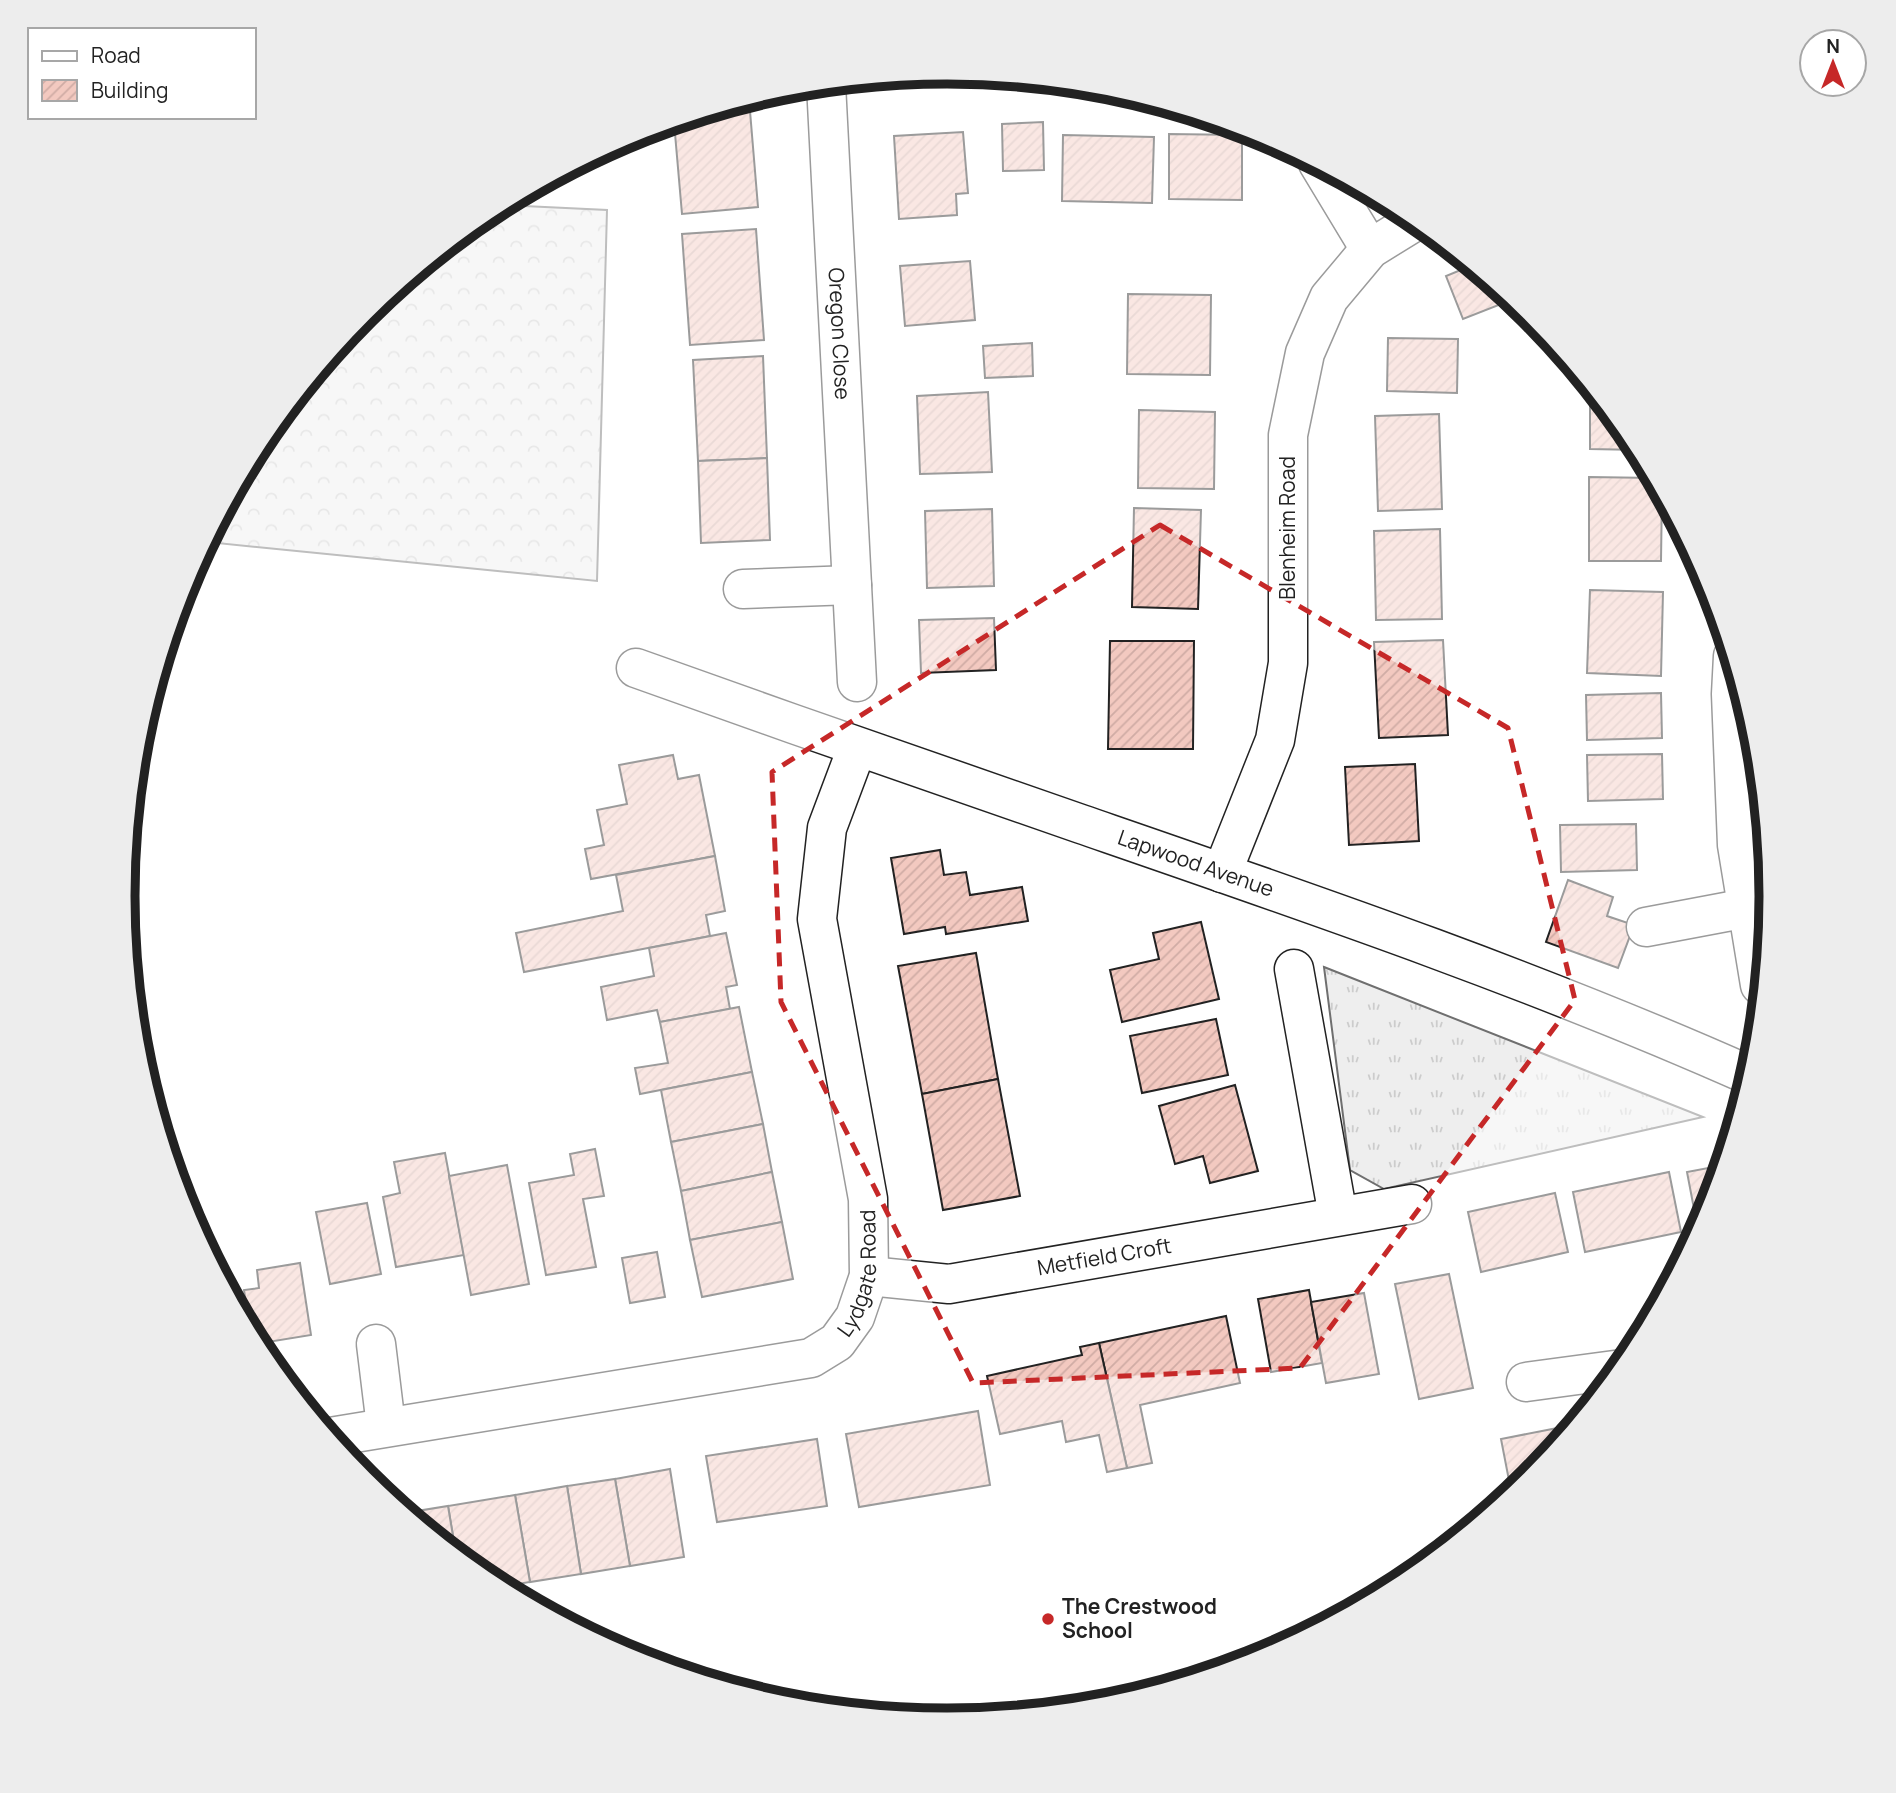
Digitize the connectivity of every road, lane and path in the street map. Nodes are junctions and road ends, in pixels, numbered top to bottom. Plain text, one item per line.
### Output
1 (826, 94) edge
2 (1328, 179) edge
3 (1407, 226) edge
4 (1370, 249) junction
5 (852, 585) junction
6 (743, 589) dead end
7 (636, 668) dead end
8 (857, 682) dead end
9 (1737, 703) edge
10 (857, 748) junction
11 (1222, 873) junction
12 (1747, 908) junction
13 (1646, 928) dead end
14 (1294, 969) dead end
15 (1757, 969) edge
16 (1741, 1072) edge
17 (1412, 1204) dead end
18 (1338, 1216) junction
19 (869, 1276) junction
20 (376, 1344) dead end
21 (1607, 1371) edge
22 (1526, 1382) dead end
23 (386, 1426) junction
24 (340, 1435) edge

1 - 5 street, Oregon Close
2 - 4 street
3 - 4 street, Blenheim Road
4 - 11 street, Blenheim Road
5 - 6 street
5 - 8 street, Oregon Close
7 - 10 street, Lapwood Avenue
9 - 12 street
10 - 11 street, Lapwood Avenue
10 - 19 street, Lydgate Road
11 - 16 street, Lapwood Avenue
12 - 13 street
12 - 15 street
14 - 18 street
17 - 18 street, Metfield Croft
18 - 19 street, Metfield Croft
19 - 23 street, Lydgate Road
20 - 23 street
21 - 22 street
23 - 24 street, Lydgate Road

